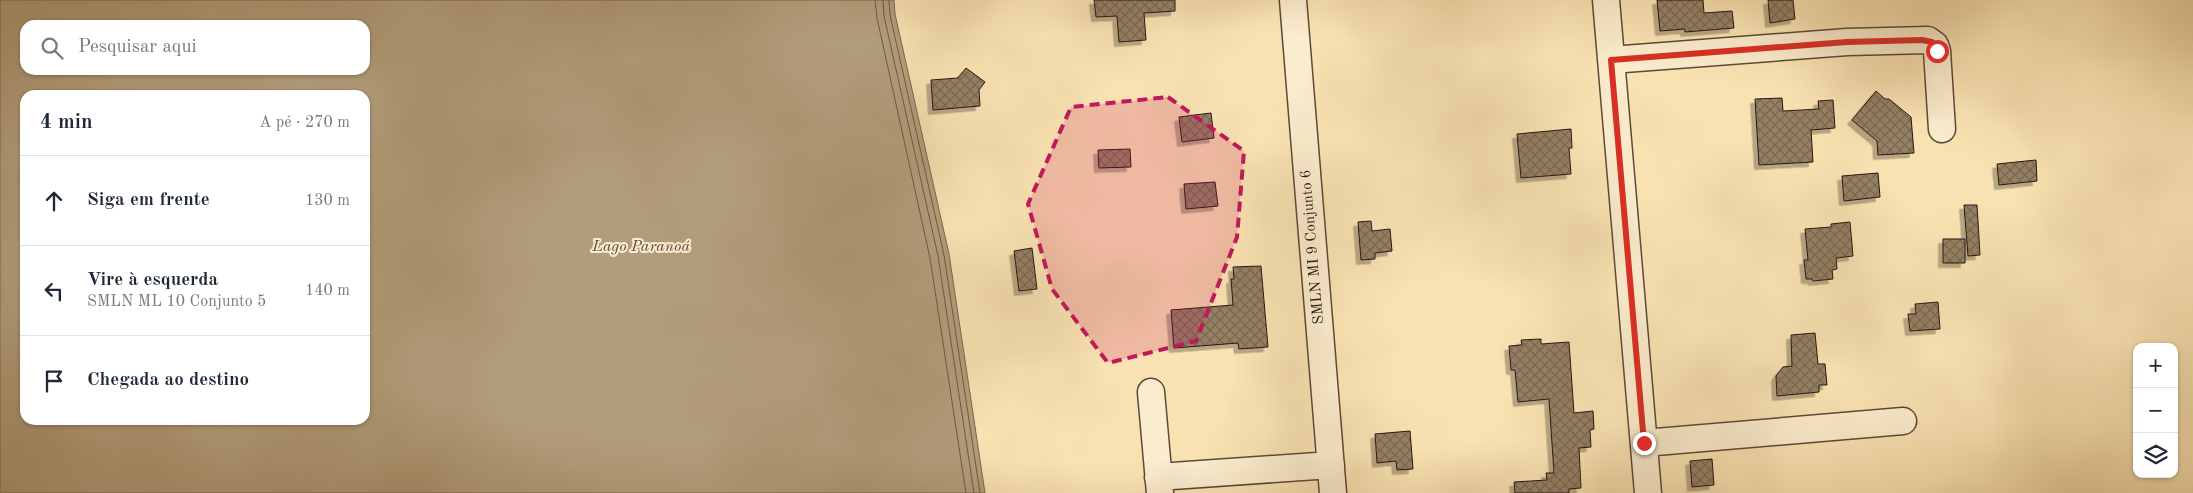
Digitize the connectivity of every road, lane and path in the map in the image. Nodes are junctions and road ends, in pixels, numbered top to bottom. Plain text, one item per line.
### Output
1 (1293, 0) edge
2 (1606, 0) edge
3 (1611, 60) junction
4 (1942, 129) dead end
5 (1151, 392) dead end
6 (1903, 421) dead end
7 (1644, 443) junction
8 (1330, 465) junction
9 (1159, 485) edge
10 (1333, 493) edge
11 (1648, 493) edge

1 - 8 street, SMLN MI 9 Conjunto 6
2 - 3 street
3 - 4 street
3 - 7 street
5 - 9 street
6 - 7 street
7 - 11 street
8 - 9 street
8 - 10 street, SMLN MI 9 Conjunto 6

